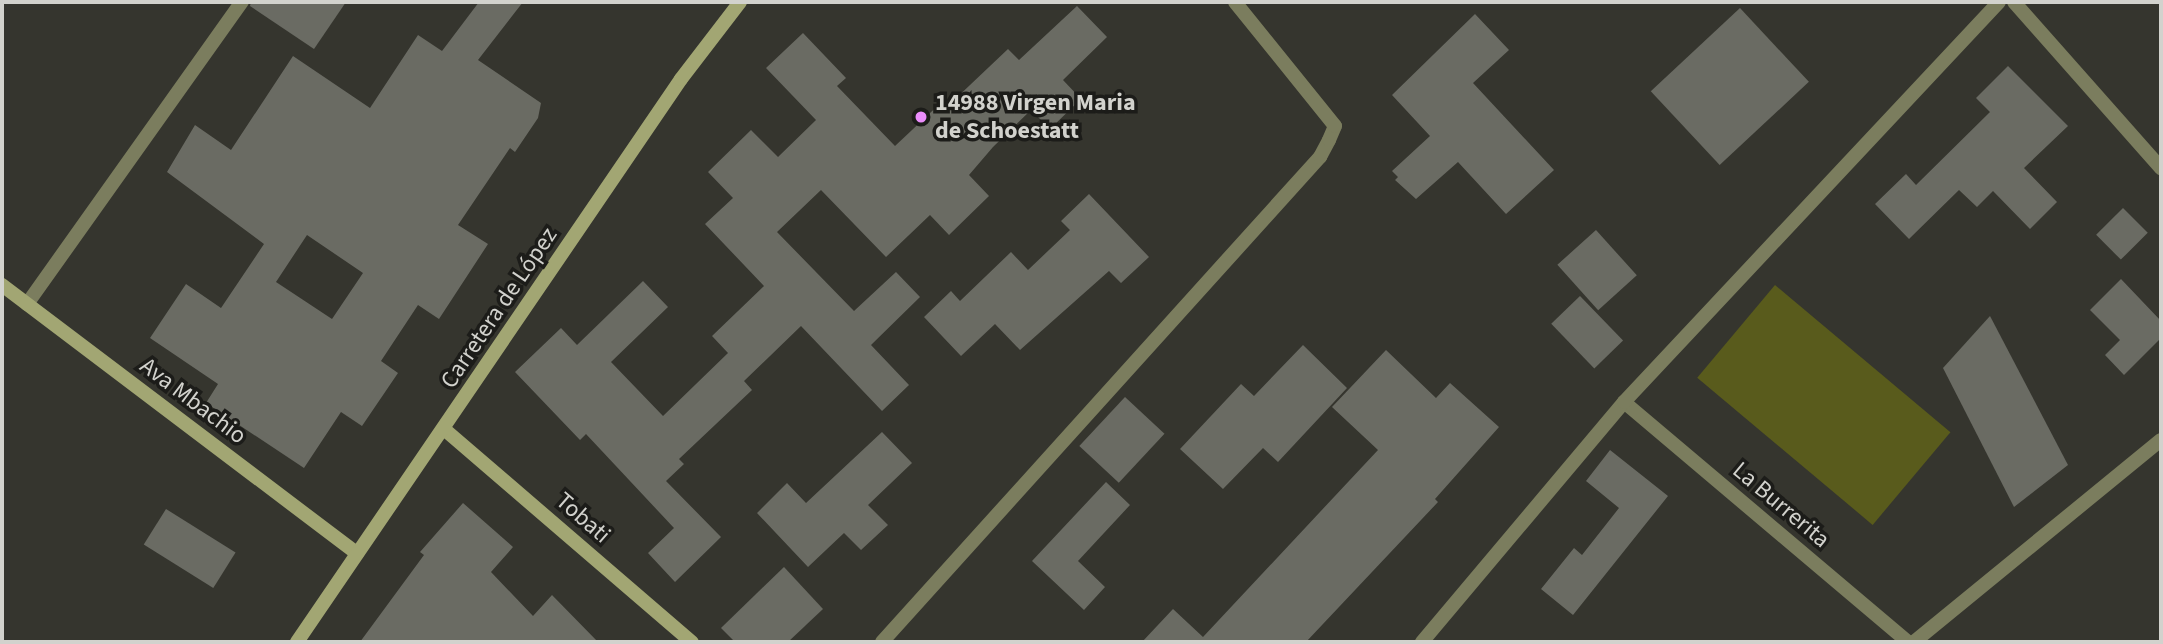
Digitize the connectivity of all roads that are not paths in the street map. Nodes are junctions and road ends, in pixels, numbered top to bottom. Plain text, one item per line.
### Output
1 (242, 2) edge
2 (740, 2) edge
3 (1235, 2) edge
4 (1999, 2) edge
5 (2014, 2) edge
6 (2161, 168) edge
7 (2, 285) edge
8 (27, 304) junction
9 (1624, 402) junction
10 (444, 429) junction
11 (2161, 440) edge
12 (357, 553) junction
13 (297, 642) edge
14 (692, 642) edge
15 (882, 642) edge
16 (1422, 642) edge
17 (1908, 642) edge
18 (1914, 642) edge

1 - 8 street
2 - 10 main road, Carretera de López
3 - 15 street
4 - 9 street
5 - 6 street
7 - 8 main road, Ava Mbachio
8 - 12 main road, Ava Mbachio
9 - 16 street
9 - 17 street, La Burrerita
10 - 12 main road, Carretera de López
10 - 14 main road, Tobati
11 - 18 street
12 - 13 main road, Carretera de López

